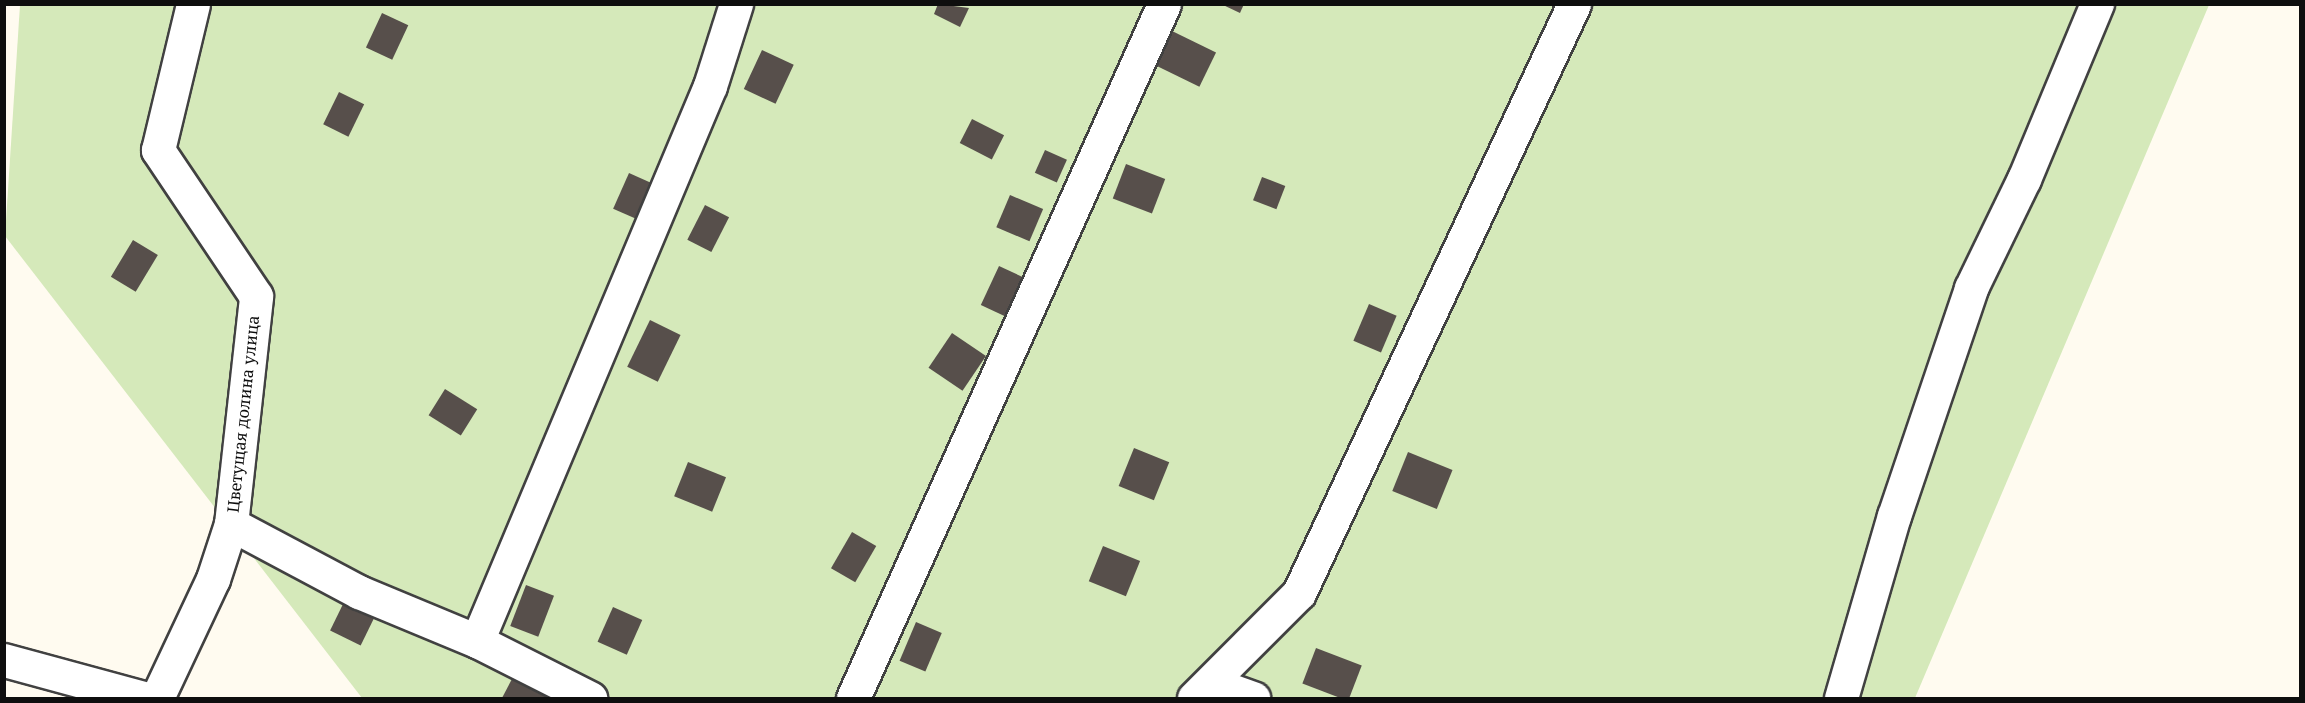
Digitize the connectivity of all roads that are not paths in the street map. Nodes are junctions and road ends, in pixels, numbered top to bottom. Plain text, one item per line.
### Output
1 (193, 4) edge
2 (736, 4) edge
3 (1164, 4) edge
4 (1574, 4) edge
5 (2097, 4) edge
6 (231, 524) junction
7 (477, 641) junction
8 (4, 660) edge
9 (1203, 691) edge
10 (144, 699) edge
11 (157, 699) edge
12 (590, 699) edge
13 (853, 699) edge
14 (1253, 699) edge
15 (1841, 699) edge

1 - 6 street, Цветущая долина улица
2 - 7 street
3 - 13 street
4 - 9 street
5 - 15 street
6 - 7 street
6 - 11 street, Цветущая долина улица
7 - 12 street
8 - 10 street
9 - 14 street

